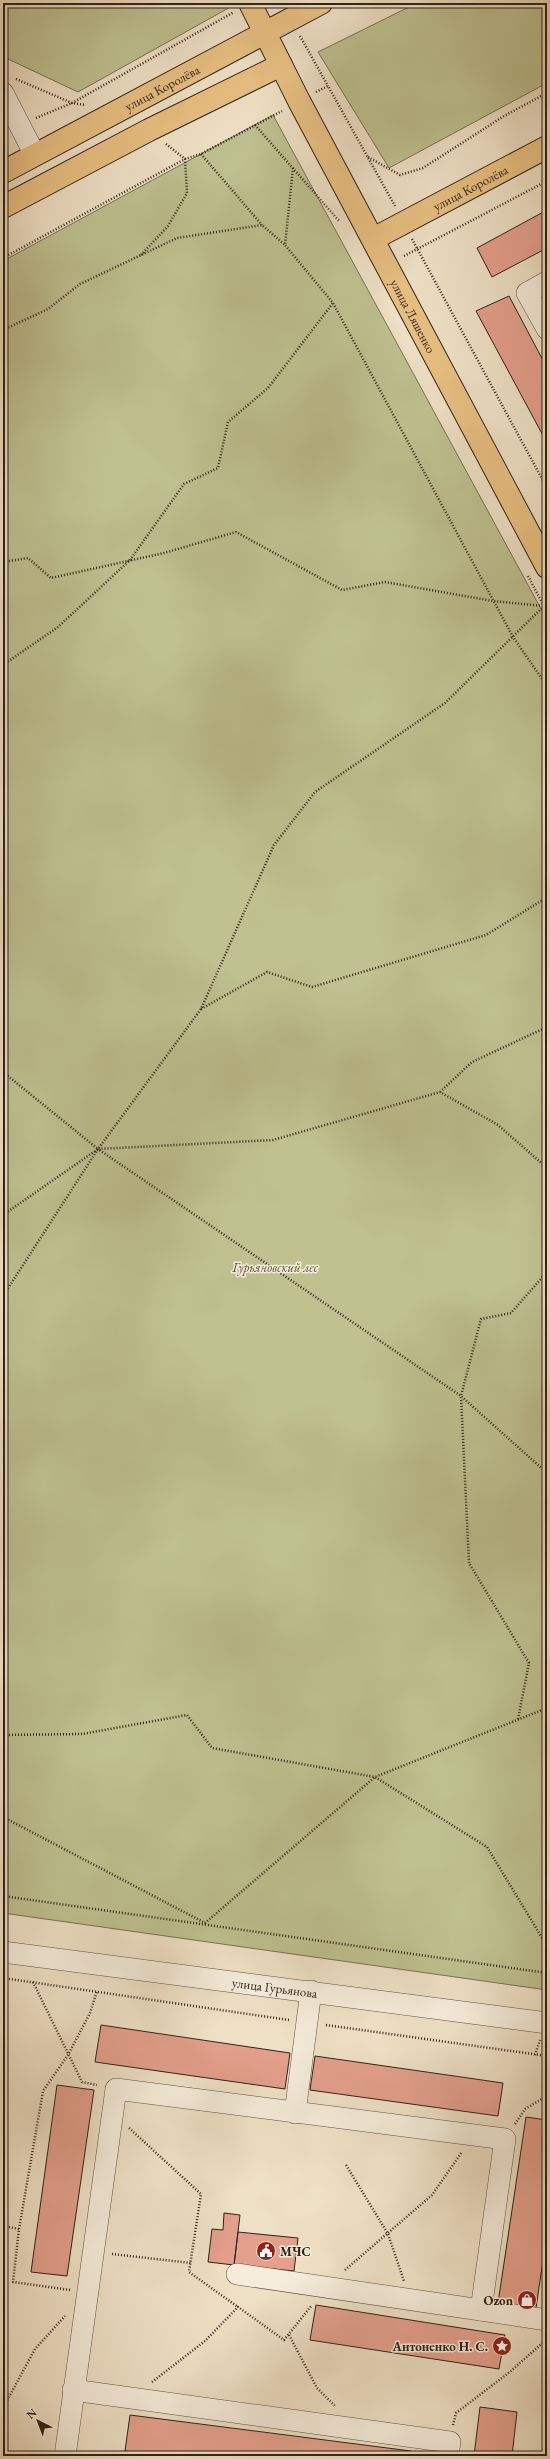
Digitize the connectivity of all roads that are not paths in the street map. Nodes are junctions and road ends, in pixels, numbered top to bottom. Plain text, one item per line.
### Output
1 (321, 3) edge
2 (243, 7) edge
3 (264, 33) junction
4 (281, 65) junction
5 (3, 93) edge
6 (547, 147) edge
7 (35, 155) junction
8 (3, 172) edge
9 (49, 183) junction
10 (3, 208) edge
11 (373, 239) junction
12 (547, 282) edge
13 (547, 330) edge
14 (547, 567) edge
15 (3, 1952) edge
16 (311, 1991) junction
17 (547, 2023) edge
18 (295, 2113) junction
19 (237, 2274) dead end
20 (481, 2310) junction
21 (547, 2320) edge
22 (73, 2390) junction
23 (449, 2449) edge
24 (65, 2456) edge

1 - 3 main road, улица Королёва
2 - 3 main road, улица Ляшенко
3 - 4 main road, улица Ляшенко
3 - 7 main road, улица Королёва
4 - 9 main road
4 - 11 main road, улица Ляшенко
5 - 7 street
6 - 11 main road, улица Королёва
7 - 8 main road, улица Королёва
7 - 9 main road
9 - 10 main road
11 - 14 main road, улица Ляшенко
12 - 13 street
15 - 16 street, улица Гурьянова
16 - 17 street, улица Гурьянова
16 - 18 street
18 - 20 street
18 - 22 street
19 - 20 street
20 - 21 street
22 - 23 street
22 - 24 street

